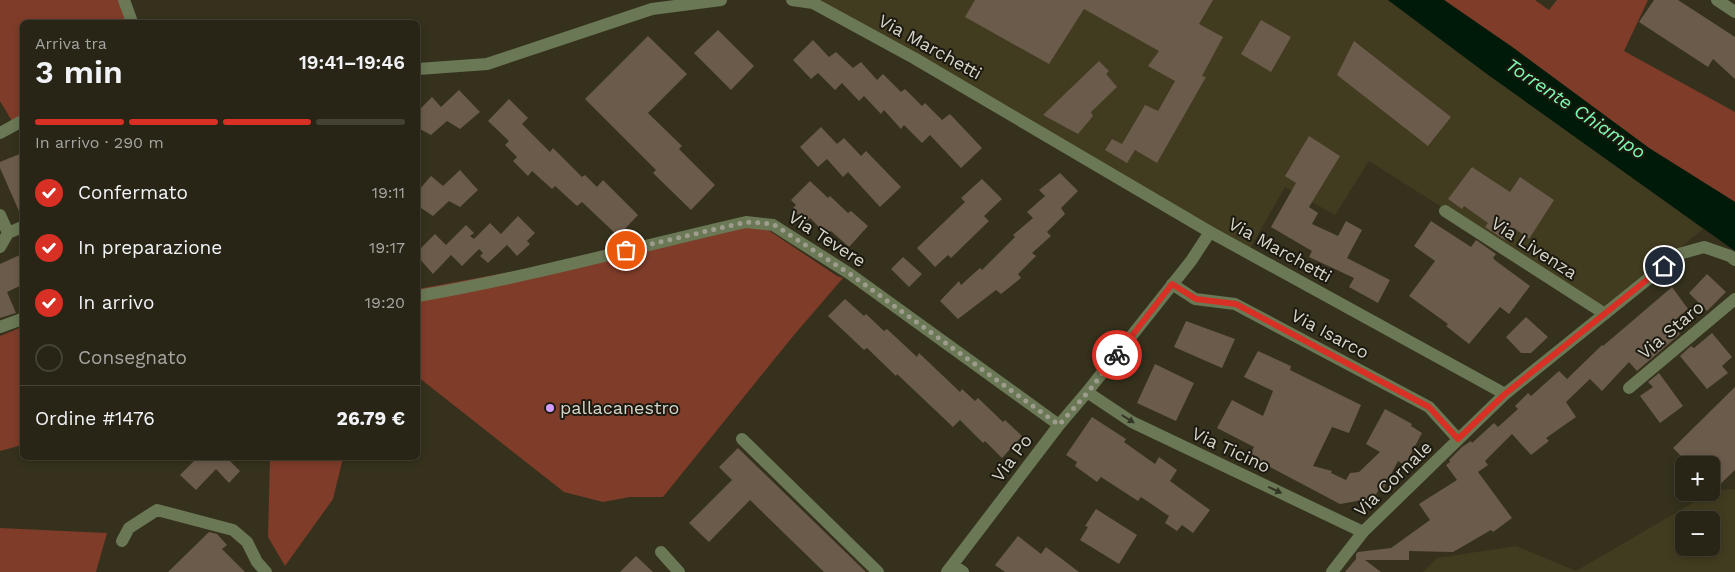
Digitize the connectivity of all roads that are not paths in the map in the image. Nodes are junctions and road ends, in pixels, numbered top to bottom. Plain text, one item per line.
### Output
1 (124, 0) edge
2 (721, 0) edge
3 (792, 0) edge
4 (1717, 0) edge
5 (1735, 12) edge
6 (131, 20) edge
7 (420, 69) edge
8 (20, 122) edge
9 (0, 133) edge
10 (1445, 211) dead end
11 (0, 215) edge
12 (20, 228) edge
13 (1210, 232) junction
14 (8, 233) junction
15 (0, 247) edge
16 (1735, 260) edge
17 (1172, 284) junction
18 (420, 296) edge
19 (1735, 299) edge
20 (1605, 314) junction
21 (20, 320) edge
22 (0, 327) edge
23 (1629, 388) dead end
24 (1088, 392) junction
25 (1505, 394) junction
26 (1059, 425) junction
27 (1458, 439) junction
28 (742, 440) dead end
29 (1363, 532) junction
30 (122, 541) dead end
31 (661, 552) dead end
32 (955, 570) edge
33 (266, 572) edge
34 (679, 572) edge
35 (878, 572) edge
36 (1332, 572) edge

1 - 6 street
2 - 7 street
3 - 13 street, Via Marchetti
4 - 5 street
8 - 9 street
10 - 20 street, Via Livenza
11 - 14 street
12 - 14 street
13 - 17 street, Via Po
13 - 25 street, Via Marchetti
14 - 15 street
16 - 20 street
17 - 24 street, Via Po
17 - 27 street, Via Isarco
18 - 26 street, Via Tevere
19 - 23 street, Via Staro
20 - 25 street
21 - 22 street
24 - 26 street, Via Po
24 -> 29 street, Via Ticino
25 - 27 street, Via Cornale
26 - 32 street, Via Po
27 - 29 street, Via Cornale
28 - 35 street
29 - 36 street, Via Cornale
30 - 33 street
31 - 34 street

